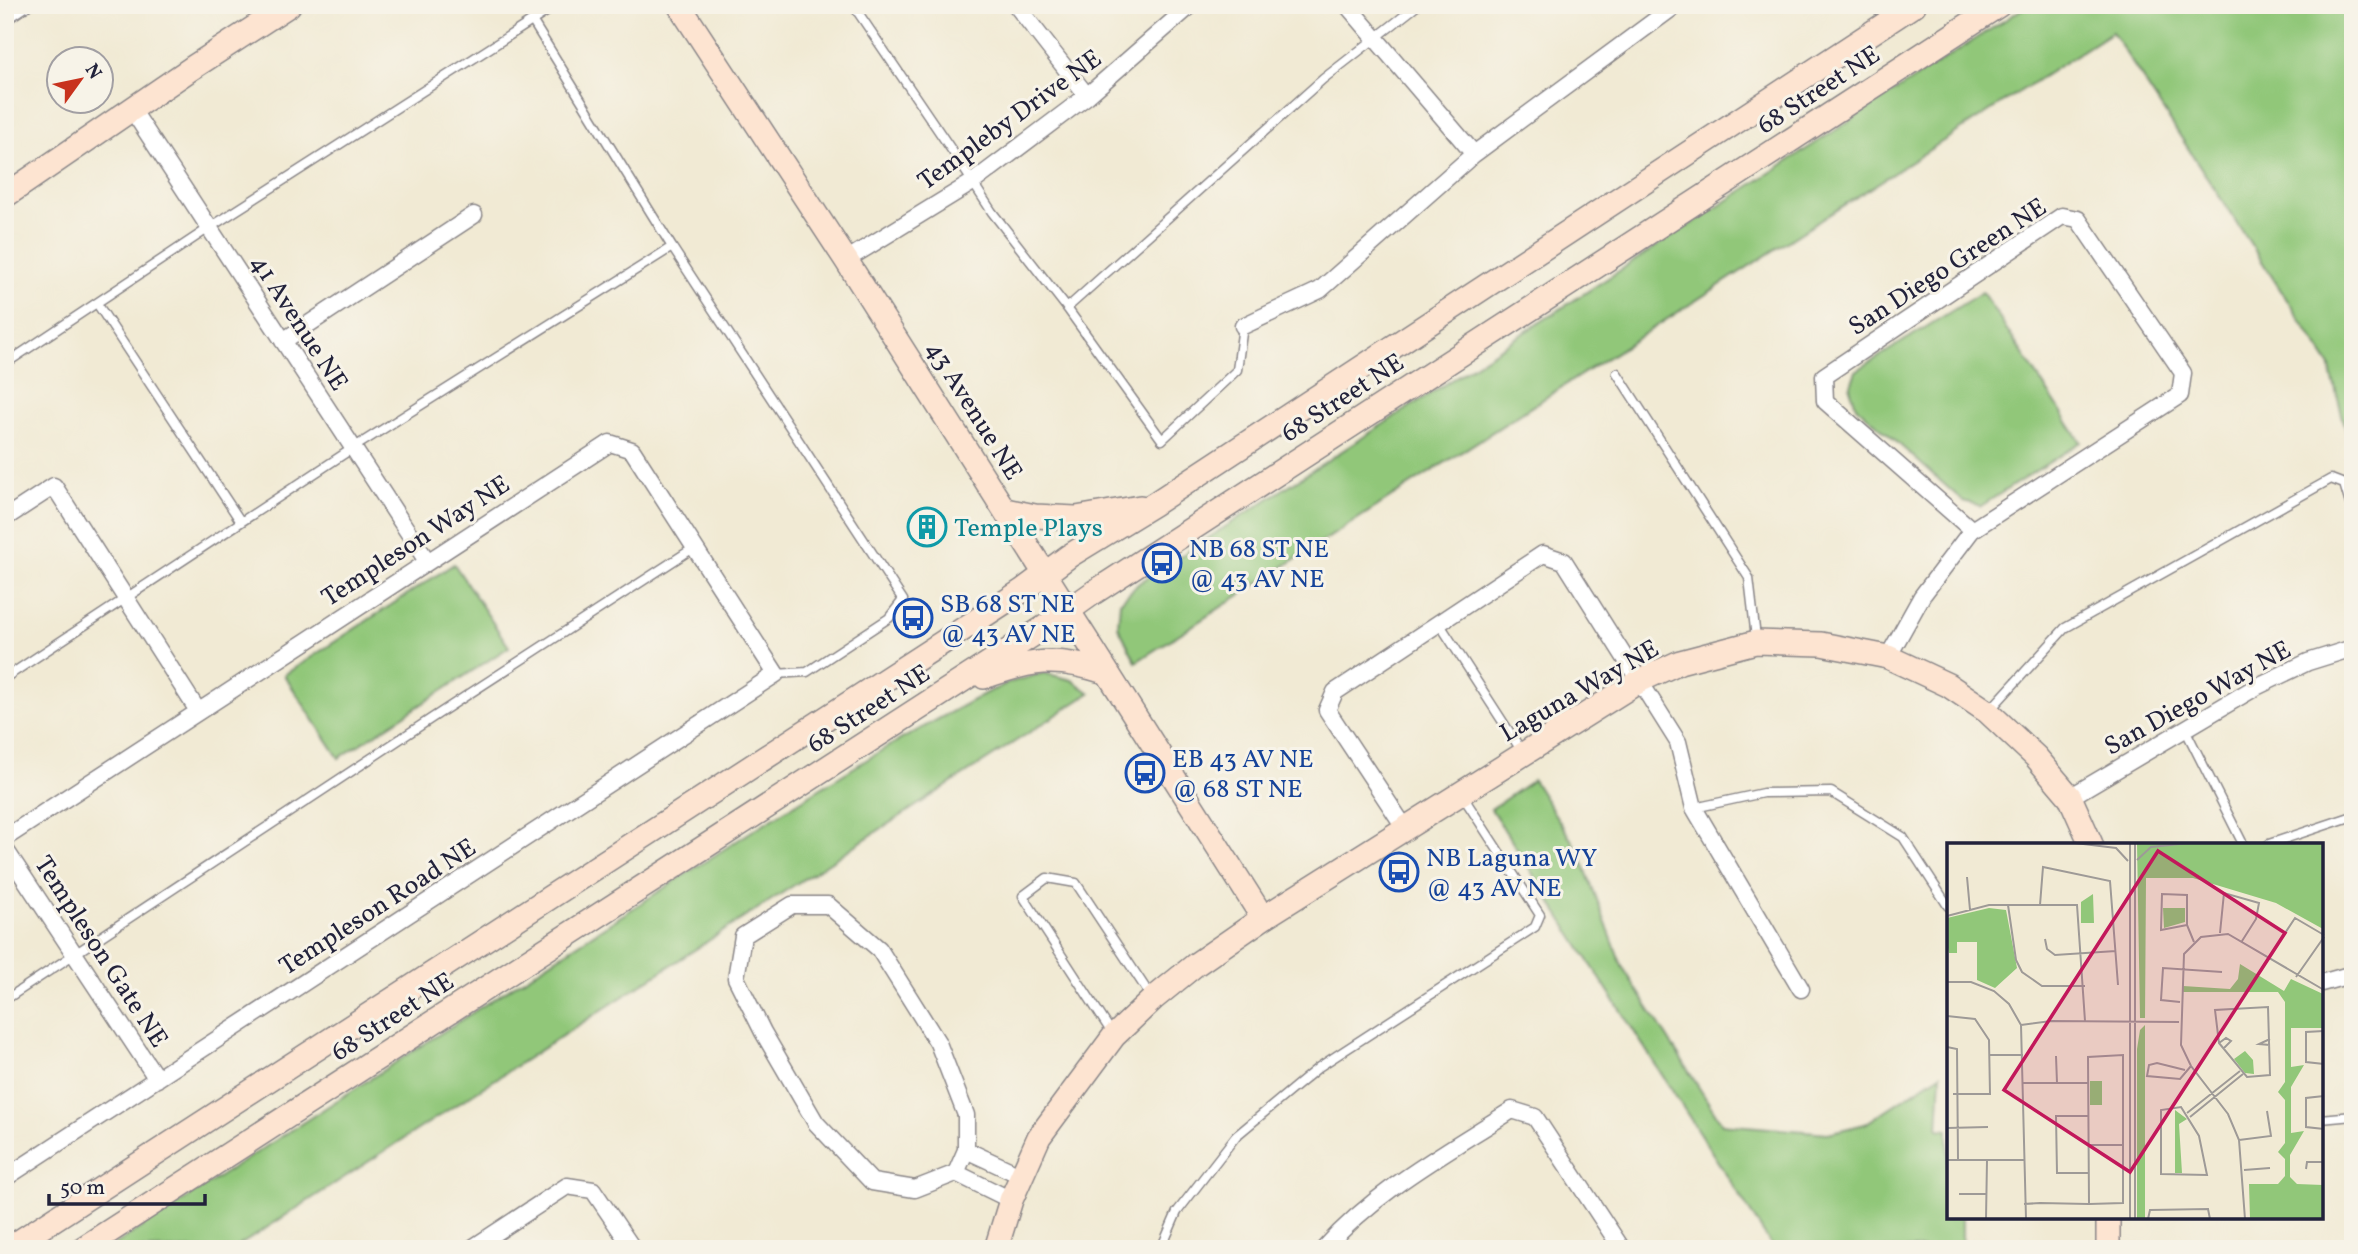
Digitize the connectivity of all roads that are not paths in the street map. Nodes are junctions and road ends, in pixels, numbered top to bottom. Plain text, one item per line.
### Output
1 (29, 5) edge
2 (289, 5) edge
3 (557, 5) edge
4 (679, 5) edge
5 (853, 5) edge
6 (1016, 5) edge
7 (1191, 5) edge
8 (1347, 5) edge
9 (1418, 5) edge
10 (1676, 5) edge
11 (1914, 5) edge
12 (1999, 5) edge
13 (5, 21) edge
14 (533, 22) junction
15 (1375, 38) junction
16 (1087, 96) junction
17 (133, 111) junction
18 (1474, 154) junction
19 (973, 182) junction
20 (5, 196) edge
21 (474, 215) dead end
22 (209, 228) junction
23 (672, 247) junction
24 (846, 260) junction
25 (98, 305) junction
26 (1067, 308) junction
27 (1243, 326) joint
28 (283, 341) junction
29 (5, 364) edge
30 (1617, 373) dead end
31 (353, 449) junction
32 (1154, 504) junction
33 (1005, 510) junction
34 (2353, 514) edge
35 (5, 518) edge
36 (241, 522) junction
37 (1972, 530) junction
38 (695, 547) junction
39 (427, 561) junction
40 (1044, 573) junction
41 (126, 599) junction
42 (1068, 610) junction
43 (1439, 623) junction
44 (1756, 642) junction
45 (2353, 648) edge
46 (1888, 657) junction
47 (1105, 671) junction
48 (776, 674) junction
49 (5, 678) edge
50 (1641, 680) junction
51 (945, 692) junction
52 (198, 711) junction
53 (1988, 712) junction
54 (2185, 729) junction
55 (1524, 753) junction
56 (1461, 793) junction
57 (2070, 797) junction
58 (1694, 808) junction
59 (2353, 816) edge
60 (1405, 828) junction
61 (5, 838) edge
62 (2090, 843) edge
63 (2243, 843) edge
64 (2275, 843) edge
65 (5, 849) edge
66 (1947, 904) edge
67 (1263, 918) junction
68 (75, 954) junction
69 (2353, 974) edge
70 (2323, 982) edge
71 (1801, 989) dead end
72 (1153, 999) junction
73 (5, 1000) edge
74 (1114, 1036) junction
75 (157, 1079) junction
76 (2353, 1116) edge
77 (2323, 1119) edge
78 (966, 1150) junction
79 (956, 1173) junction
80 (1022, 1177) junction
81 (5, 1178) edge
82 (1011, 1200) junction
83 (2108, 1219) edge
84 (8, 1249) edge
85 (82, 1249) edge
86 (471, 1249) edge
87 (633, 1249) edge
88 (996, 1249) edge
89 (1161, 1249) edge
90 (1324, 1249) edge
91 (1622, 1249) edge
92 (2108, 1249) edge

1 - 13 lane
2 - 17 main road
3 - 14 lane
4 - 24 main road, 43 Avenue NE
5 - 19 lane
6 - 16 street
7 - 16 street, Templeby Drive NE
8 - 15 street
9 - 15 lane
10 - 18 street
11 - 32 main road, 68 Street NE
12 - 42 main road, 68 Street NE
14 - 22 lane
14 - 23 lane
15 - 18 street
15 - 26 lane
16 - 19 street, Templeby Drive NE
17 - 20 main road
17 - 22 street, 41 Avenue NE
18 - 27 street
19 - 24 street, Templeby Drive NE
19 - 26 lane
21 - 28 street
22 - 25 lane
22 - 28 street, 41 Avenue NE
23 - 31 lane
23 - 48 lane
24 - 33 main road, 43 Avenue NE
25 - 29 lane
25 - 36 lane
26 - 27 lane
28 - 31 street, 41 Avenue NE
30 - 44 lane
31 - 36 lane
31 - 39 street, 41 Avenue NE
32 - 33 main road
32 - 40 main road, 68 Street NE
33 - 40 main road, 43 Avenue NE
34 - 53 lane
35 - 41 street
36 - 41 lane
37 - 37 street, San Diego Green NE
37 - 46 street, San Diego Green NE
38 - 39 street, Templeson Way NE
38 - 48 street, Templeson Way NE
38 - 68 lane
39 - 52 street, Templeson Way NE
40 - 42 main road, 43 Avenue NE
40 - 84 main road, 68 Street NE
41 - 49 lane
41 - 52 street
42 - 47 main road, 43 Avenue NE
42 - 51 main road, 68 Street NE
43 - 50 street
43 - 55 lane
43 - 60 street
44 - 46 main road, Laguna Way NE
44 - 50 main road, Laguna Way NE
45 - 54 street, San Diego Way NE
46 - 53 main road, Laguna Way NE
47 - 51 main road
47 - 67 main road, 43 Avenue NE
48 - 75 street, Templeson Road NE
50 - 55 main road, Laguna Way NE
50 - 58 street
51 - 85 main road, 68 Street NE
52 - 61 street, Templeson Way NE
53 - 57 main road, Laguna Way NE
54 - 57 street, San Diego Way NE
54 - 63 lane
55 - 56 main road, Laguna Way NE
56 - 60 main road, Laguna Way NE
56 - 89 lane
57 - 62 main road, Laguna Way NE
58 - 66 lane
58 - 71 street
59 - 64 lane
60 - 67 main road, Laguna Way NE
65 - 68 street, Templeson Gate NE
67 - 72 main road, Laguna Way NE
68 - 73 lane
68 - 75 street, Templeson Gate NE
69 - 70 street
72 - 74 main road, Laguna Way NE
72 - 74 lane
74 - 80 main road, Laguna Way NE
75 - 81 street, Templeson Road NE
76 - 77 lane
78 - 79 street
78 - 79 street
78 - 80 street
79 - 82 street
80 - 82 main road, Laguna Way NE
82 - 88 main road, Laguna Way NE
83 - 92 main road
86 - 87 street
90 - 91 street

